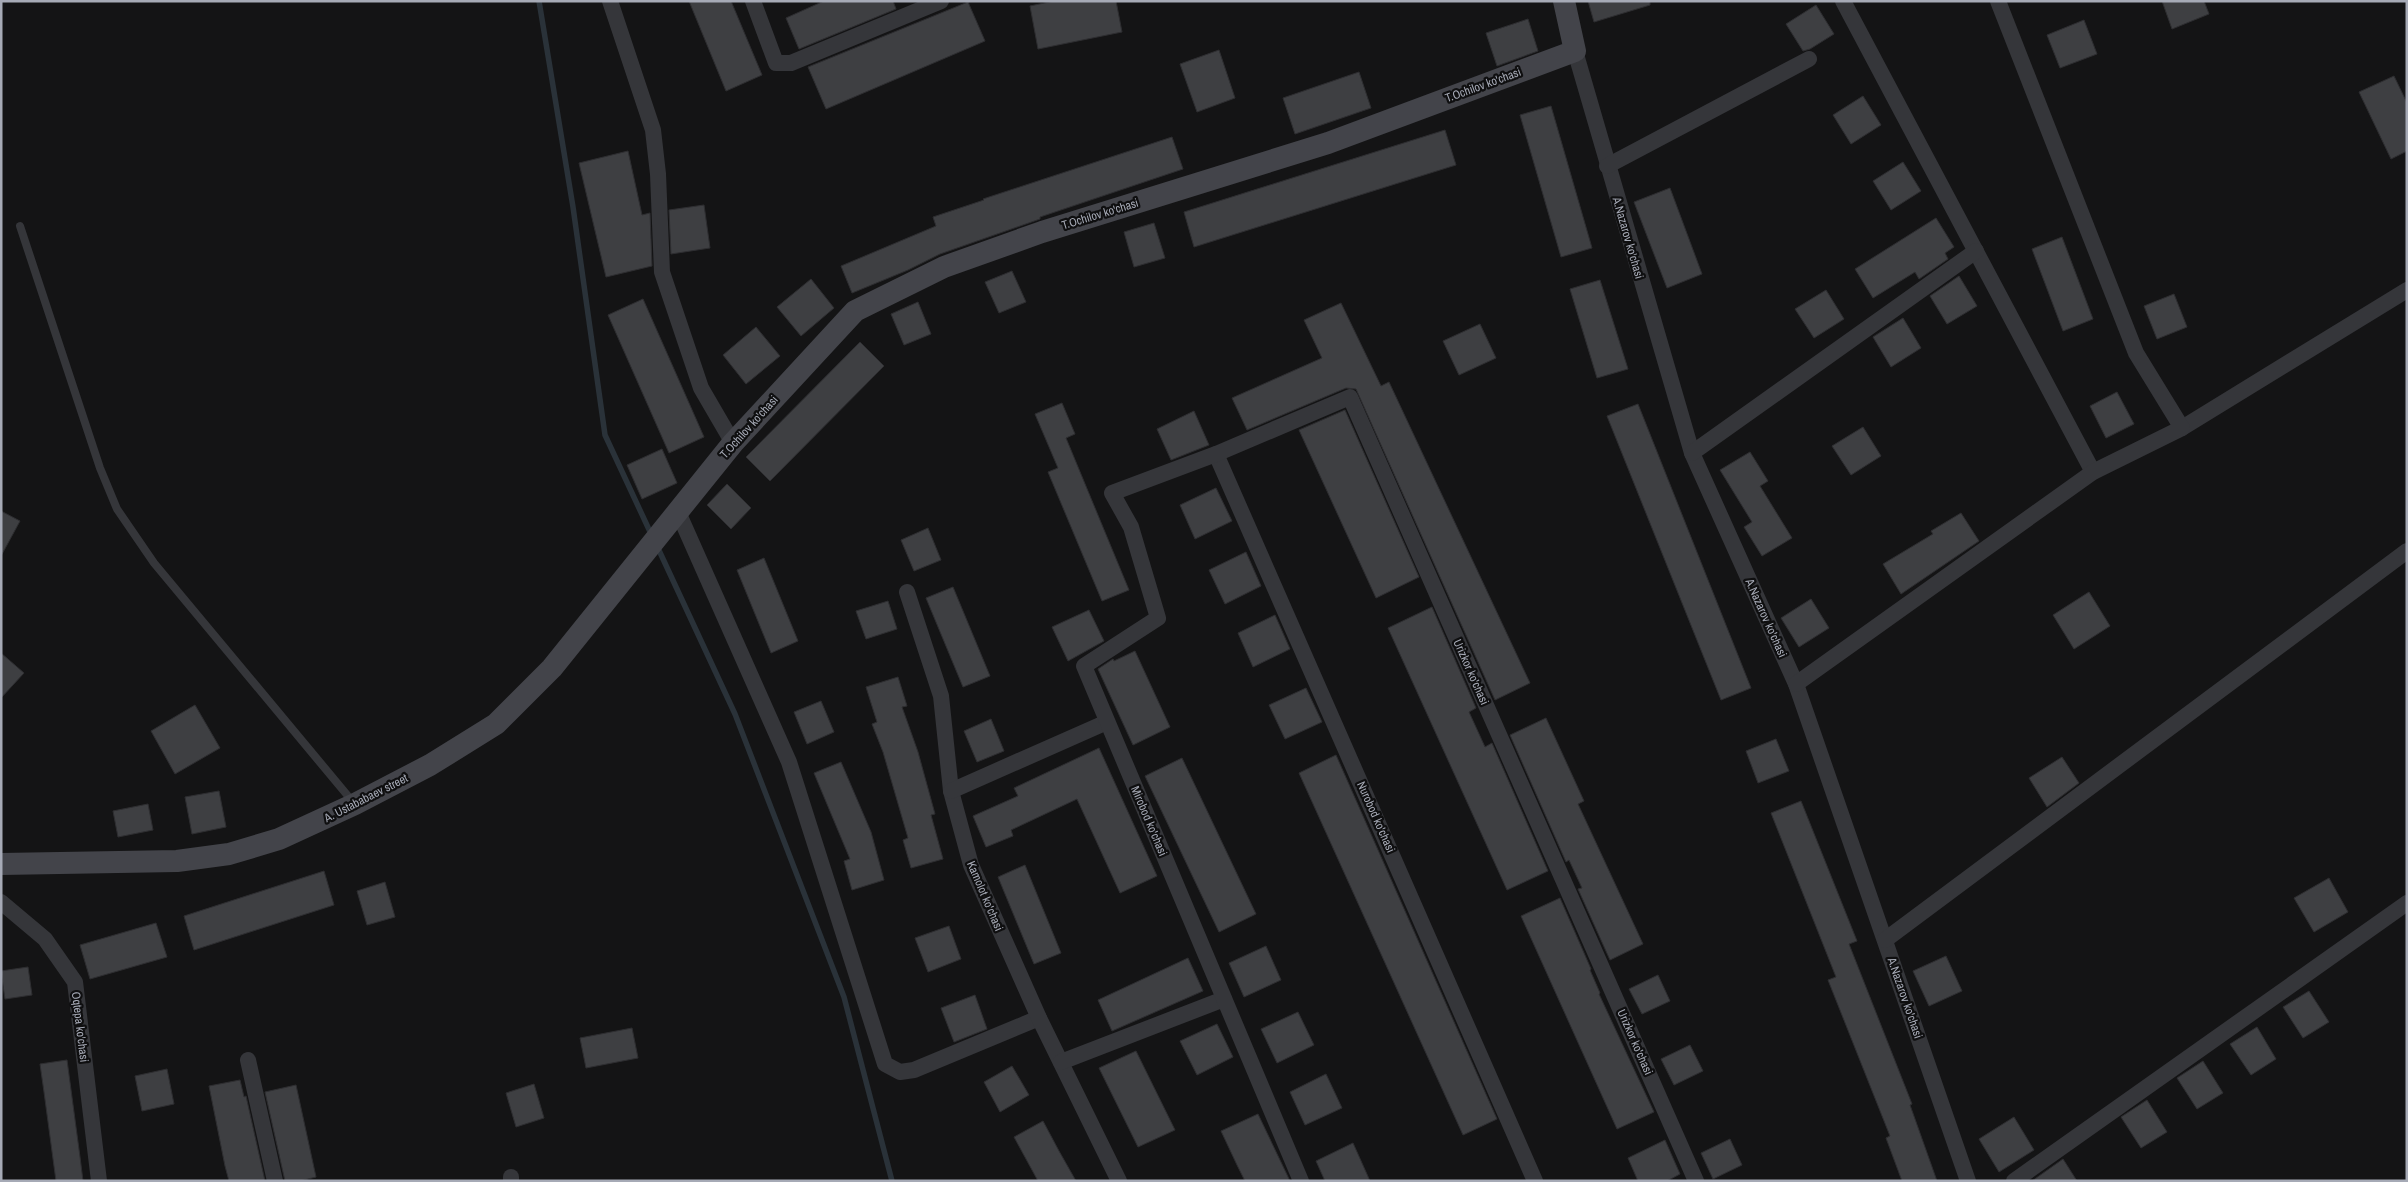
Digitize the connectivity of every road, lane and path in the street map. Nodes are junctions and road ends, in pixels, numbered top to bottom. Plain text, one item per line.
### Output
1 (610, 1) edge
2 (753, 1) edge
3 (941, 1) edge
4 (1564, 1) edge
5 (1843, 1) edge
6 (1998, 1) edge
7 (1575, 51) junction
8 (1809, 59) dead end
9 (1607, 166) junction
10 (20, 226) dead end
11 (1976, 251) junction
12 (2407, 290) edge
13 (2182, 428) junction
14 (733, 443) junction
15 (1692, 453) junction
16 (1216, 454) junction
17 (2093, 472) junction
18 (1112, 493) joint
19 (678, 512) junction
20 (663, 530) joint
21 (2407, 551) edge
22 (907, 592) dead end
23 (1796, 684) junction
24 (1107, 722) junction
25 (951, 790) junction
26 (355, 804) junction
27 (1, 864) edge
28 (1, 902) edge
29 (2407, 902) edge
30 (1885, 940) junction
31 (1224, 999) junction
32 (1039, 1018) junction
33 (248, 1060) dead end
34 (1061, 1062) junction
35 (99, 1181) edge
36 (275, 1181) edge
37 (1119, 1181) edge
38 (1301, 1181) edge
39 (1535, 1181) edge
40 (1696, 1181) edge
41 (1968, 1181) edge
42 (2014, 1181) edge

1 - 14 street
2 - 3 street
4 - 7 main road
5 - 11 street
6 - 13 street
7 - 9 street, A.Nazarov ko'chasi
7 - 14 main road, T.Ochilov ko'chasi
8 - 9 street
9 - 15 street, A.Nazarov ko'chasi
10 - 26 lane
11 - 15 street
11 - 17 street
12 - 13 street
13 - 17 street
14 - 19 main road, T.Ochilov ko'chasi
15 - 23 street, A.Nazarov ko'chasi
16 - 18 street, Urizkor ko'chasi
16 - 39 street, Nurobod ko'chasi
16 - 40 street, Urizkor ko'chasi
17 - 23 street
18 - 24 street, Mirobod ko'chasi
19 - 20 main road, T.Ochilov ko'chasi
19 - 32 street
20 - 26 main road, A. Ustababaev street
21 - 30 street
22 - 25 street, Kamolot ko'chasi
23 - 30 street, A.Nazarov ko'chasi
24 - 25 street
24 - 31 street, Mirobod ko'chasi
25 - 32 street, Kamolot ko'chasi
26 - 27 main road, A. Ustababaev street
28 - 35 street, Oqtepa ko'chasi
29 - 42 street
30 - 41 street, A.Nazarov ko'chasi
31 - 34 street
31 - 38 street, Mirobod ko'chasi
32 - 34 street, Kamolot ko'chasi
33 - 36 street
34 - 37 street, Kamolot ko'chasi

